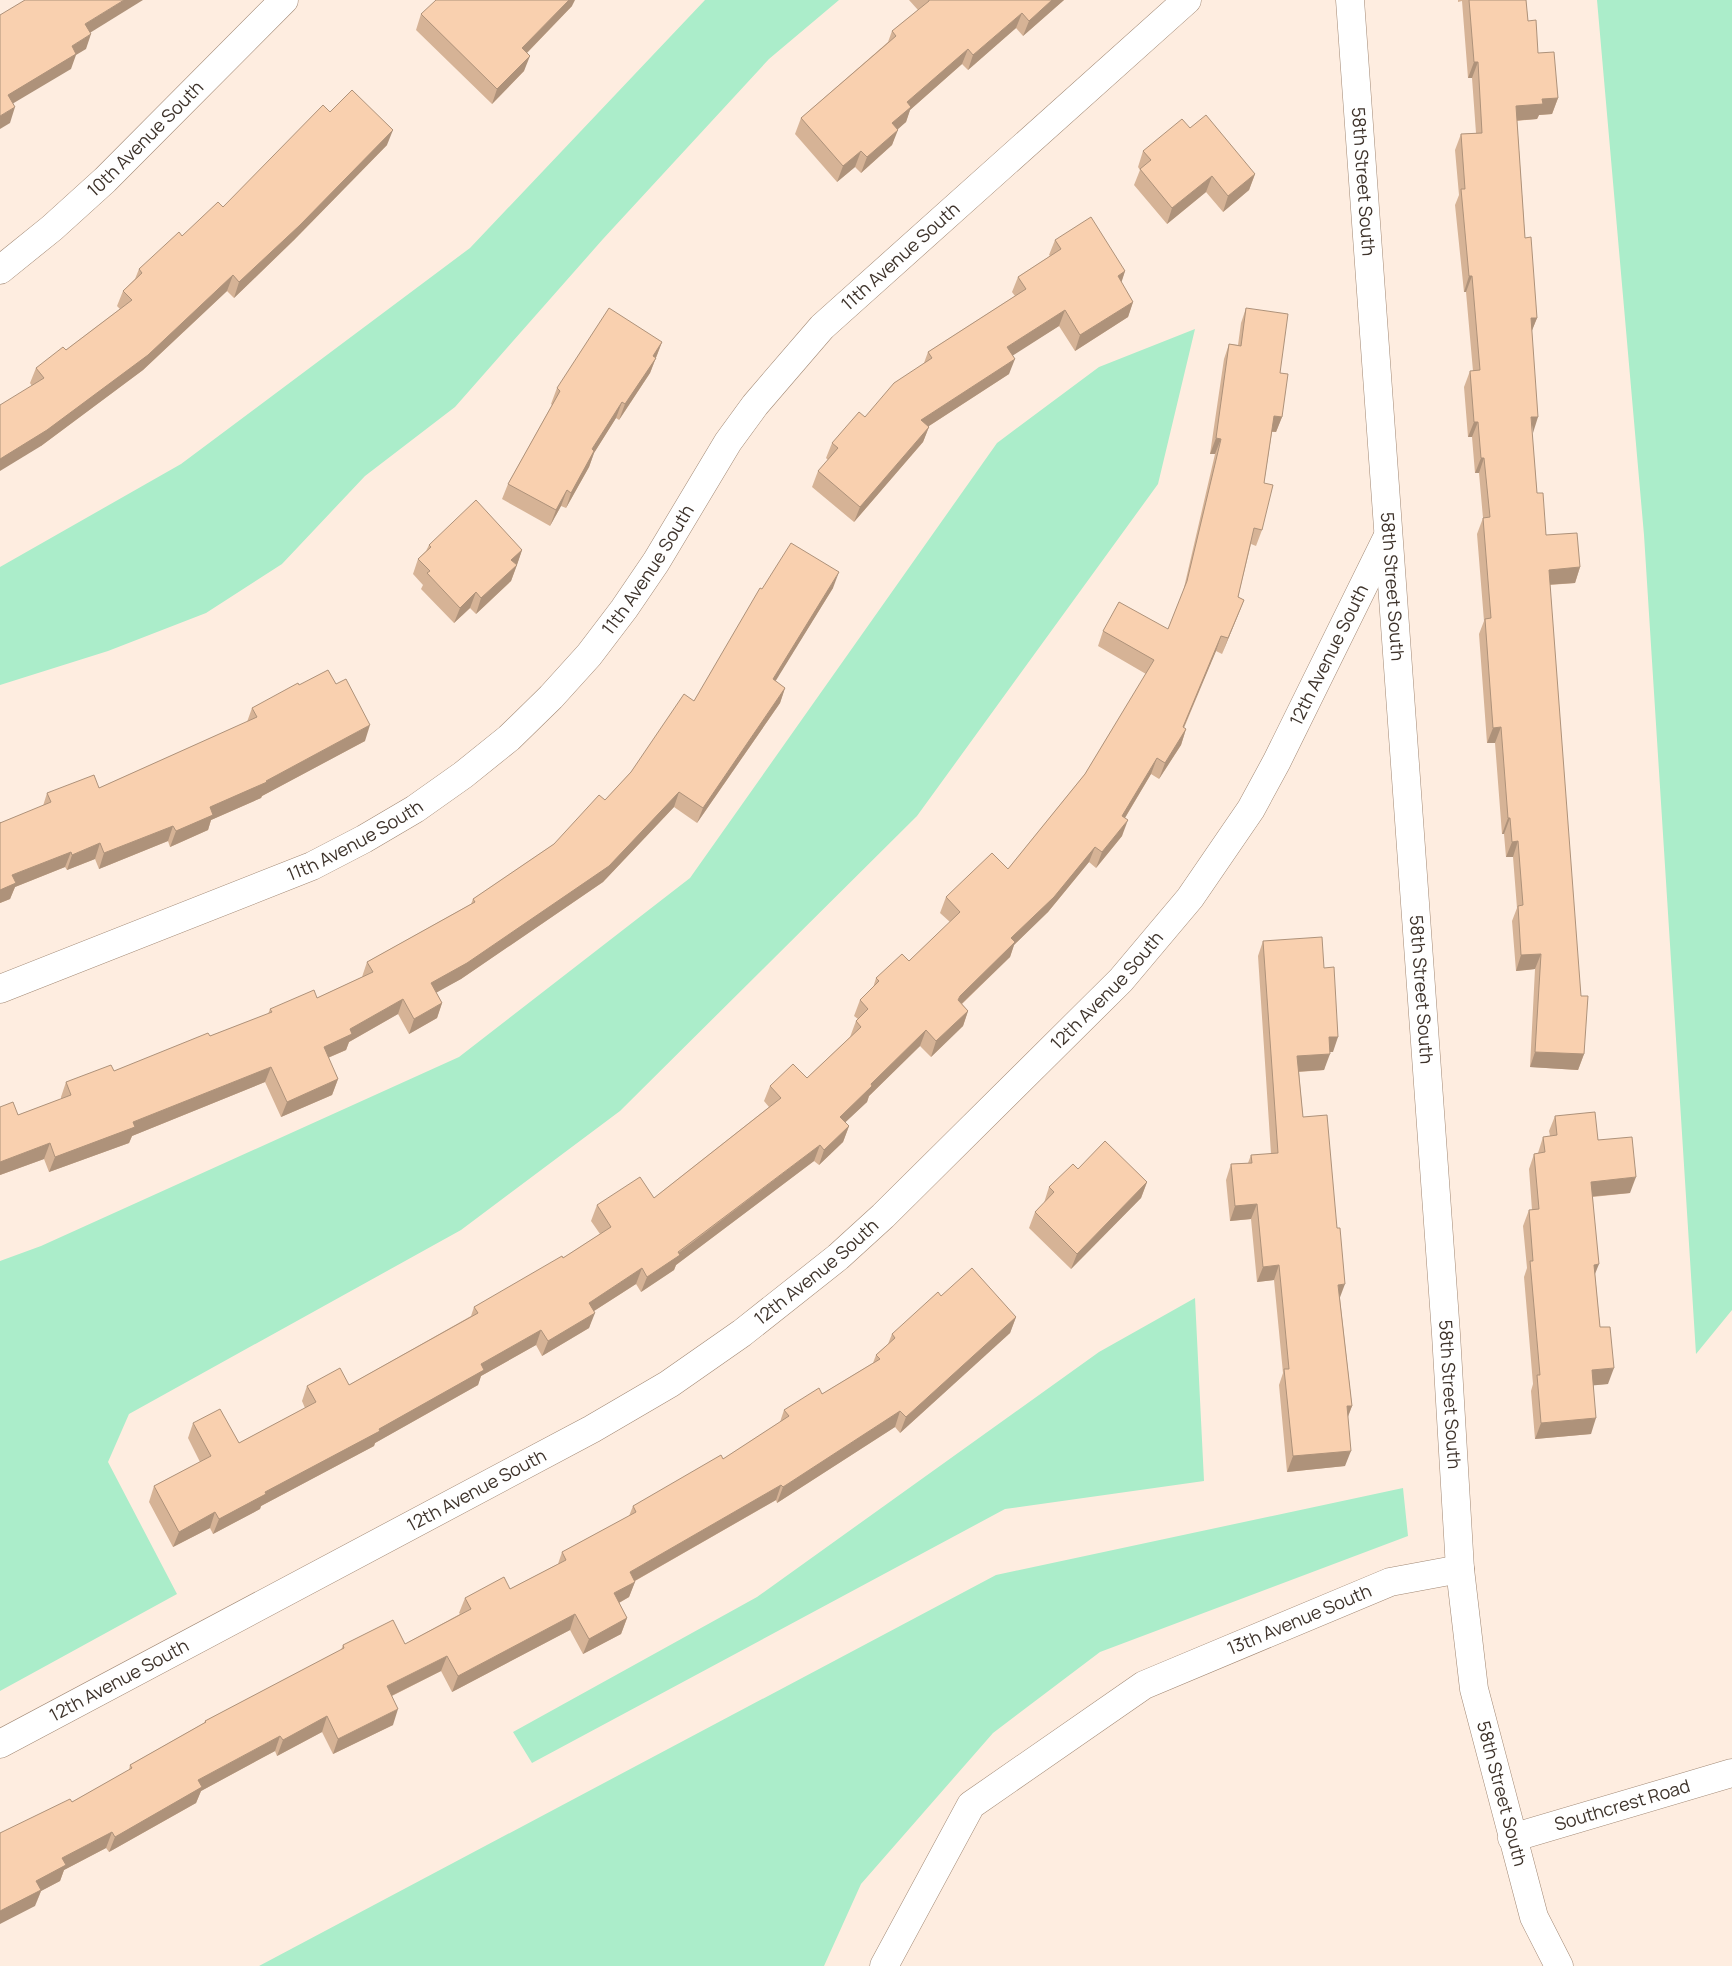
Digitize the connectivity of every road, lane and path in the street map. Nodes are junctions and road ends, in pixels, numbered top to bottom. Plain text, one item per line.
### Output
1 (284, 0) edge
2 (1187, 0) edge
3 (1350, 0) edge
4 (0, 270) edge
5 (1388, 534) junction
6 (0, 989) edge
7 (1460, 1569) junction
8 (0, 1744) edge
9 (1732, 1773) edge
10 (1512, 1838) junction
11 (884, 1966) edge
12 (1559, 1966) edge

1 - 4 street, 10th Avenue South
2 - 6 street, 11th Avenue South
3 - 5 street, 58th Street South
5 - 7 street, 58th Street South
5 - 8 street, 12th Avenue South
7 - 10 street, 58th Street South
7 - 11 street, 13th Avenue South
9 - 10 street, Southcrest Road
10 - 12 street, 58th Street South

